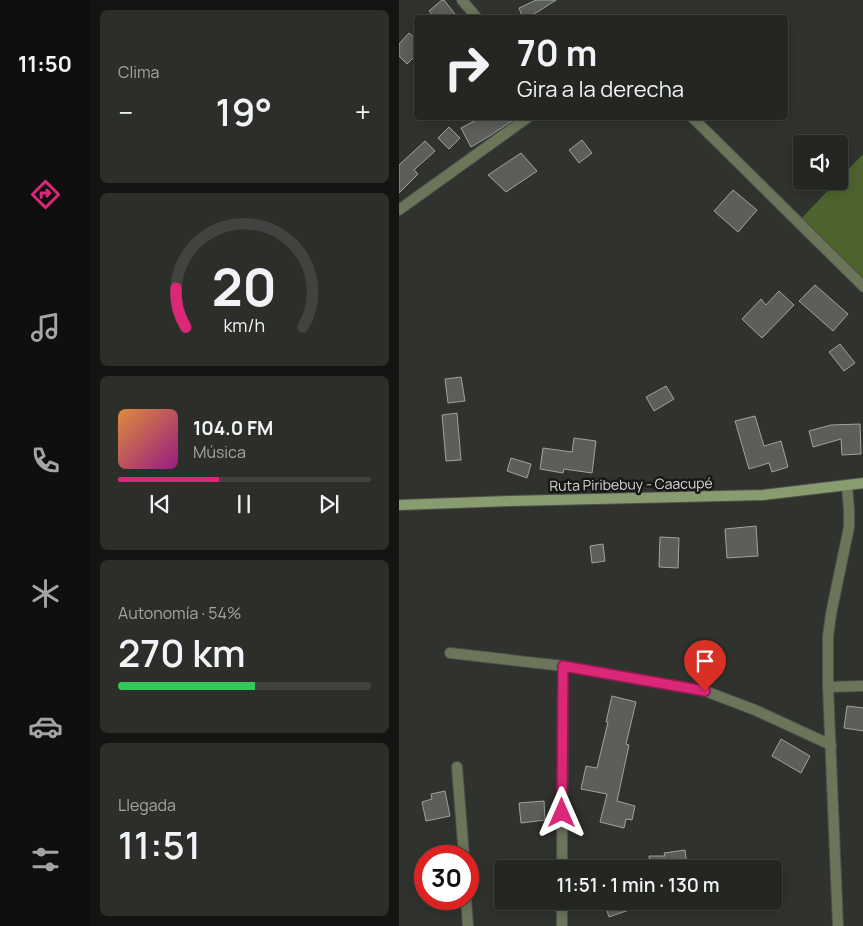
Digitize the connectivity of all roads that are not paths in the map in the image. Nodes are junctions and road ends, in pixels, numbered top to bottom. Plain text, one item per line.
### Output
1 (462, 0) edge
2 (474, 15) edge
3 (524, 120) edge
4 (695, 120) edge
5 (399, 210) edge
6 (863, 287) edge
7 (863, 483) edge
8 (847, 485) junction
9 (399, 506) edge
10 (450, 653) dead end
11 (563, 666) junction
12 (863, 686) edge
13 (828, 687) junction
14 (831, 745) junction
15 (457, 767) dead end
16 (463, 845) edge
17 (562, 860) edge
18 (467, 910) edge
19 (562, 910) edge
20 (468, 926) edge
21 (562, 926) edge
22 (838, 926) edge

1 - 2 street
3 - 5 street
4 - 6 street
7 - 8 street, Ruta Piribebuy - Caacupé
8 - 9 street, Ruta Piribebuy - Caacupé
8 - 13 street
10 - 11 street
11 - 14 street
11 - 17 street
12 - 13 street
13 - 14 street
14 - 22 street
15 - 16 street
18 - 20 street
19 - 21 street

